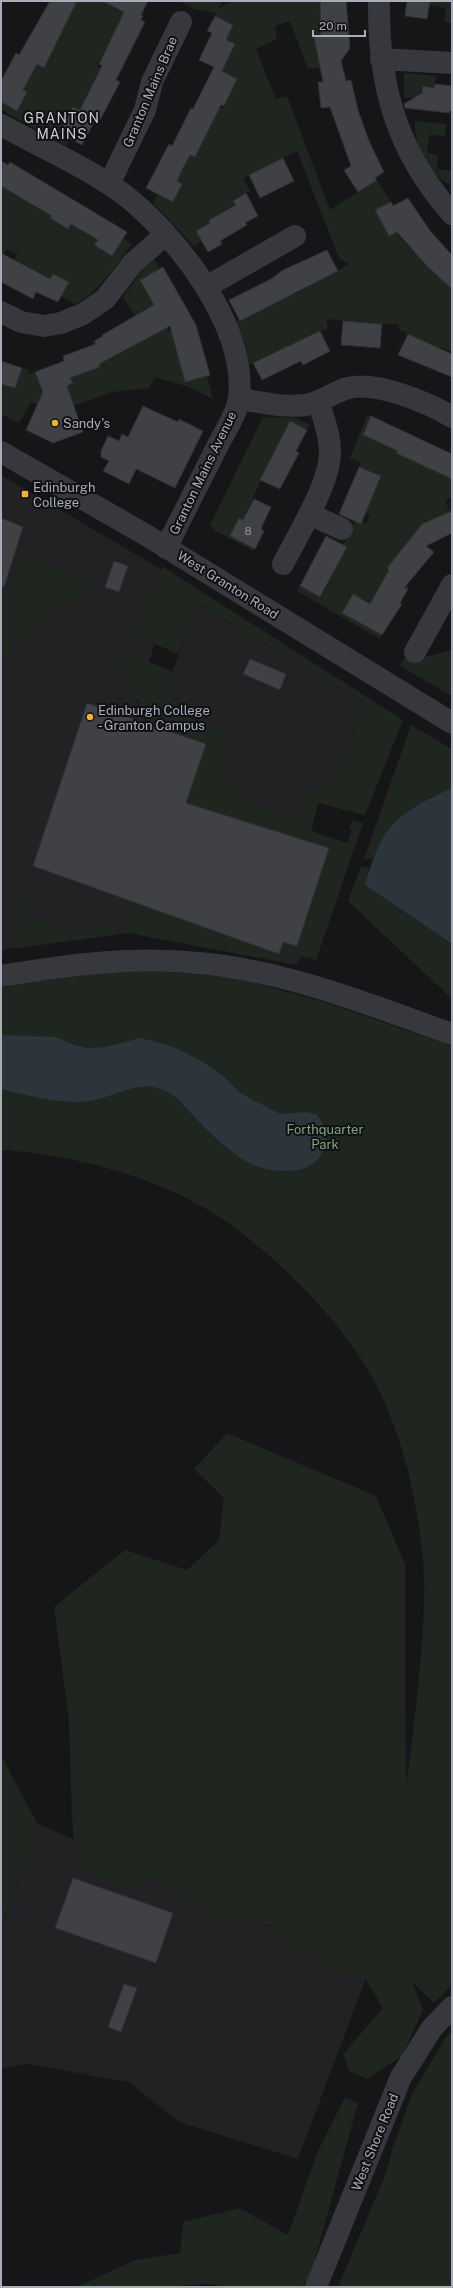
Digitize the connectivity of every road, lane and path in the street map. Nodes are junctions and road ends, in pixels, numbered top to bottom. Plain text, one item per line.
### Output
1 (379, 1) edge
2 (181, 22) dead end
3 (381, 58) junction
4 (452, 63) edge
5 (1, 125) edge
6 (109, 184) junction
7 (452, 214) edge
8 (165, 235) junction
9 (295, 236) dead end
10 (206, 287) junction
11 (1, 312) edge
12 (239, 400) junction
13 (318, 402) junction
14 (452, 416) edge
15 (1, 452) edge
16 (309, 514) junction
17 (342, 529) dead end
18 (166, 548) junction
19 (283, 564) dead end
20 (452, 585) edge
21 (445, 614) edge
22 (414, 652) dead end
23 (452, 723) edge
24 (1, 976) edge
25 (452, 1034) edge
26 (452, 2007) edge
27 (316, 2287) edge

1 - 3 street
2 - 6 street, Granton Mains Brae
3 - 4 street
3 - 7 street
5 - 6 street, Granton Mains Avenue
6 - 8 street, Granton Mains Avenue
8 - 10 street, Granton Mains Avenue
8 - 11 street
9 - 10 street
10 - 12 street, Granton Mains Avenue
12 - 13 street
12 - 18 street, Granton Mains Avenue
13 - 14 street
13 - 16 street
15 - 18 street, West Granton Road
16 - 17 street
16 - 19 street
18 - 23 street, West Granton Road
20 - 21 street
21 - 22 street
24 - 25 street
26 - 27 street, West Shore Road

